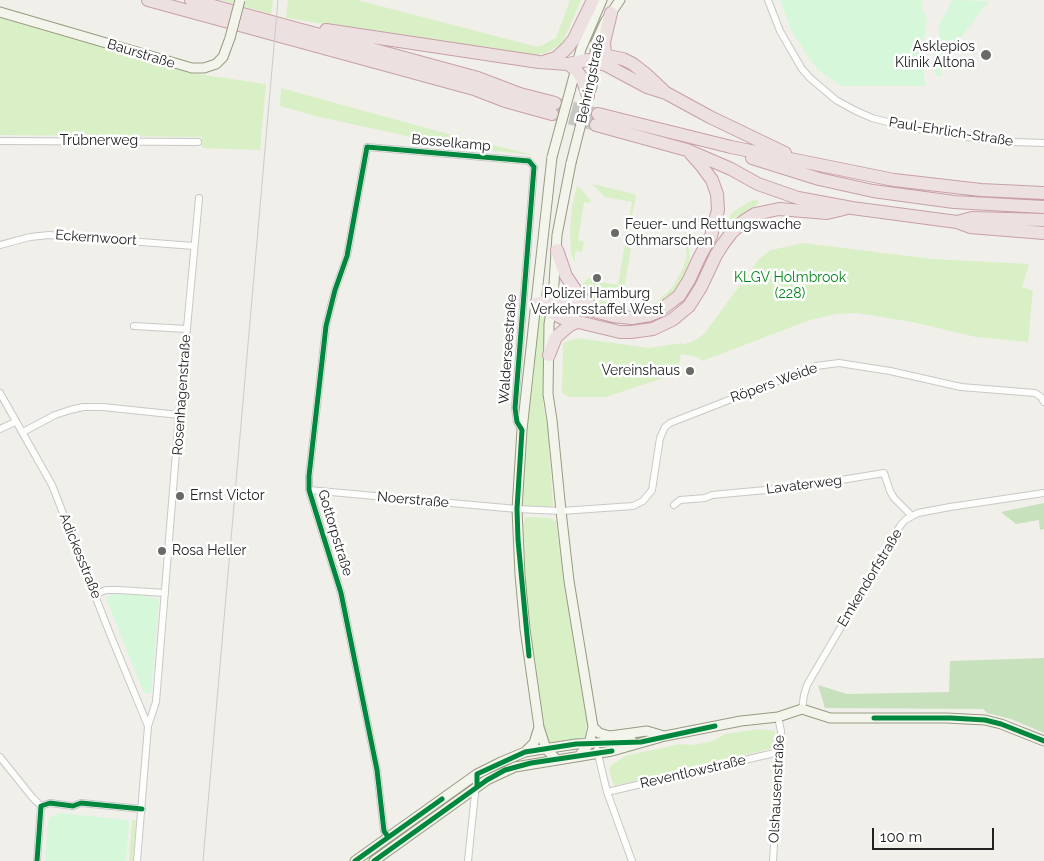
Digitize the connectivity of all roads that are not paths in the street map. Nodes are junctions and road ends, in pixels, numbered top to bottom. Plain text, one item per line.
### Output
1 (148, 0) edge
2 (191, 0) edge
3 (240, 0) edge
4 (593, 0) edge
5 (602, 0) edge
6 (620, 0) edge
7 (768, 0) edge
8 (0, 12) edge
9 (612, 12) junction
10 (259, 19) junction
11 (594, 61) junction
12 (539, 62) junction
13 (574, 65) junction
14 (666, 93) junction
15 (588, 96) junction
16 (0, 141) edge
17 (198, 142) dead end
18 (1044, 143) edge
19 (367, 147) joint
20 (731, 147) junction
21 (687, 150) junction
22 (552, 157) joint
23 (801, 161) junction
24 (532, 163) joint
25 (1044, 193) edge
26 (199, 198) dead end
27 (1044, 207) edge
28 (852, 208) junction
29 (1044, 220) edge
30 (957, 222) junction
31 (1044, 233) edge
32 (0, 246) edge
33 (194, 246) junction
34 (557, 250) junction
35 (536, 304) junction
36 (552, 306) junction
37 (596, 312) junction
38 (577, 322) junction
39 (134, 326) dead end
40 (187, 329) junction
41 (549, 355) junction
42 (0, 393) edge
43 (1044, 402) edge
44 (180, 415) junction
45 (15, 422) junction
46 (0, 429) edge
47 (522, 430) junction
48 (23, 432) junction
49 (309, 490) junction
50 (1044, 493) edge
51 (674, 505) dead end
52 (517, 509) junction
53 (561, 511) junction
54 (912, 516) junction
55 (165, 593) junction
56 (96, 594) junction
57 (802, 710) junction
58 (778, 717) junction
59 (148, 726) junction
60 (539, 727) junction
61 (593, 727) junction
62 (666, 736) junction
63 (1044, 741) edge
64 (594, 747) junction
65 (546, 749) junction
66 (524, 752) junction
67 (779, 752) junction
68 (0, 757) edge
69 (556, 759) junction
70 (477, 774) junction
71 (477, 787) junction
72 (607, 792) junction
73 (41, 806) junction
74 (142, 810) junction
75 (388, 837) junction
76 (36, 861) edge
77 (137, 861) edge
78 (355, 861) edge
79 (374, 861) edge
80 (468, 861) edge
81 (632, 861) edge
82 (773, 861) edge

1 - 10 highway
2 - 10 highway
3 - 8 main road, Baurstraße, bridge
4 - 12 highway
5 - 13 main road, Behringstraße
6 - 9 main road, Behringstraße
7 - 18 street, Paul-Ehrlich-Straße
9 - 11 main road, Behringstraße
9 - 14 highway
10 - 12 highway
11 - 13 highway
11 - 14 highway
11 - 15 main road, Behringstraße
12 - 13 highway
13 - 15 highway
13 - 22 main road, Behringstraße, bridge
14 - 23 highway
15 - 34 main road, Behringstraße, bridge
16 - 17 street, Trübnerweg
19 - 24 street, Bosselkamp
19 - 49 street, Gottorpstraße
20 - 21 highway
20 - 23 highway
20 - 27 highway
21 - 28 highway
21 - 37 highway
22 - 35 main road, Walderseestraße
23 - 25 highway
24 - 47 street, Walderseestraße
26 - 33 street, Rosenhagenstraße
28 - 30 highway
28 - 38 highway
29 - 30 highway
30 - 31 highway
32 - 33 street, Eckernwoort
33 - 40 street, Rosenhagenstraße
34 - 36 main road
34 - 37 highway
35 - 36 highway
35 - 47 main road, Walderseestraße
36 - 37 highway
36 - 38 highway
36 - 41 main road
38 - 41 highway
39 - 40 street
40 - 44 street, Rosenhagenstraße
41 - 53 main road
42 - 45 street, Adickesstraße
43 - 53 street, Röpers Weide
44 - 48 street
44 - 55 street, Rosenhagenstraße
45 - 46 street
45 - 48 street, Adickesstraße
47 - 52 main road, Walderseestraße
48 - 56 street, Adickesstraße
49 - 52 street, Noerstraße
49 - 75 street, Gottorpstraße
50 - 54 street, Emkendorfstraße
51 - 54 street, Lavaterweg
52 - 53 street
52 - 60 main road, Walderseestraße
53 - 61 main road
54 - 57 street, Emkendorfstraße
55 - 56 street
55 - 59 street, Rosenhagenstraße
56 - 59 street, Adickesstraße
57 - 58 main road
57 - 63 main road
58 - 62 main road
58 - 67 street, Olshausenstraße
59 - 74 street, Rosenhagenstraße
60 - 65 main road, Walderseestraße
60 - 66 main road
61 - 62 main road
61 - 64 main road
62 - 64 main road
64 - 65 main road
64 - 69 main road
64 - 72 street
65 - 66 main road
65 - 69 main road, Walderseestraße
66 - 70 main road
67 - 72 street, Reventlowstraße
67 - 82 street, Olshausenstraße
68 - 73 street
69 - 71 main road
70 - 71 street
70 - 75 main road
71 - 79 main road
71 - 80 street
72 - 81 street
73 - 74 street
73 - 76 street
74 - 77 street, Rosenhagenstraße
75 - 78 main road

